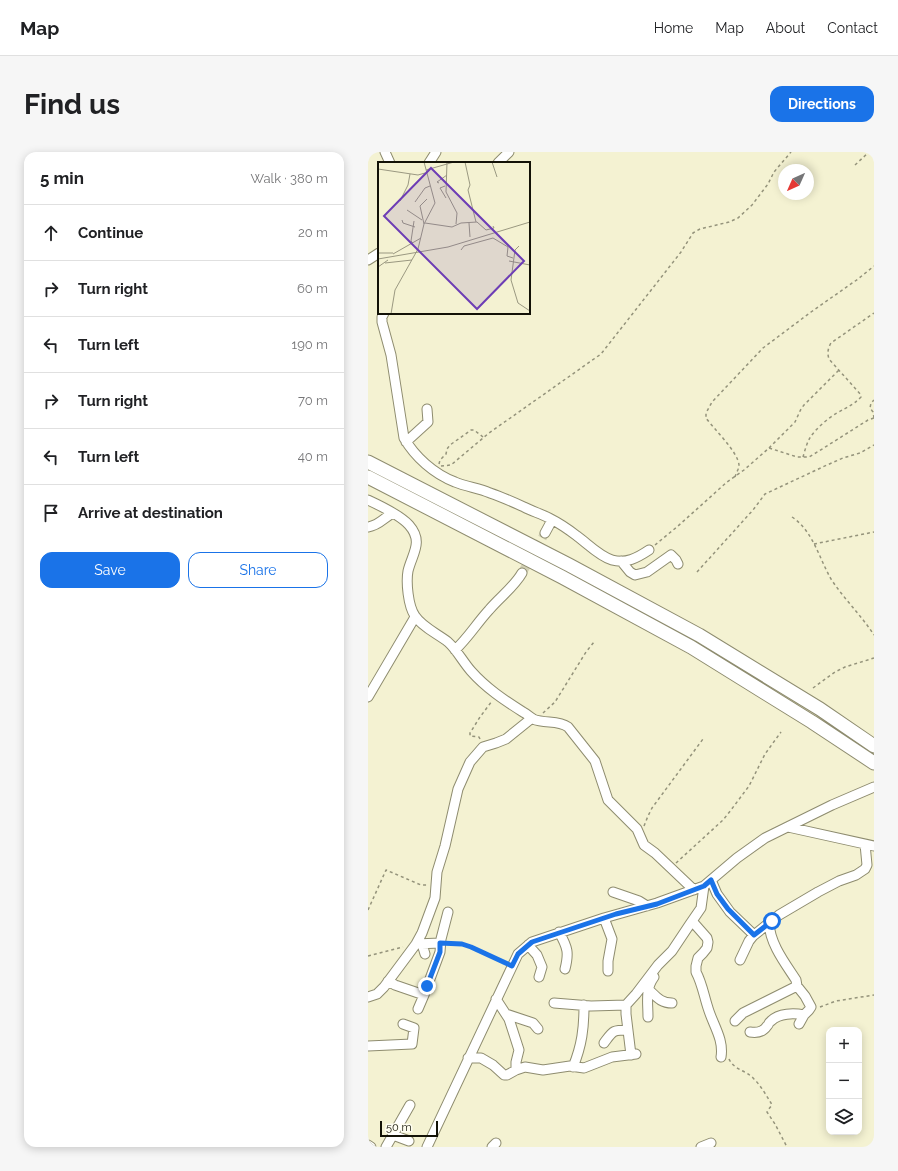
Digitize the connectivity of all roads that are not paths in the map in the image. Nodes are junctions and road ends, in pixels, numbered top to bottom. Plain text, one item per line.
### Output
1 (385, 152) edge
2 (436, 152) edge
3 (509, 152) edge
4 (390, 162) edge
5 (430, 162) edge
6 (499, 162) edge
7 (378, 254) edge
8 (368, 260) edge
9 (384, 314) edge
10 (427, 408) dead end
11 (406, 442) junction
12 (368, 462) edge
13 (368, 477) edge
14 (368, 500) edge
15 (393, 513) junction
16 (552, 520) junction
17 (368, 527) edge
18 (545, 533) tunnel mouth
19 (649, 550) road end
20 (636, 559) junction
21 (621, 561) junction
22 (678, 564) dead end
23 (628, 569) junction
24 (522, 573) tunnel mouth
25 (415, 617) junction
26 (455, 650) junction
27 (368, 697) edge
28 (536, 719) junction
29 (874, 746) edge
30 (874, 763) edge
31 (872, 788) edge
32 (788, 827) junction
33 (870, 845) edge
34 (708, 883) junction
35 (694, 890) junction
36 (613, 892) dead end
37 (647, 906) junction
38 (448, 912) dead end
39 (604, 918) junction
40 (692, 921) junction
41 (769, 923) junction
42 (559, 932) junction
43 (754, 935) junction
44 (419, 943) junction
45 (440, 943) junction
46 (528, 945) junction
47 (670, 953) junction
48 (424, 954) dead end
49 (740, 960) dead end
50 (565, 970) dead end
51 (608, 971) dead end
52 (538, 976) dead end
53 (388, 981) junction
54 (797, 986) junction
55 (648, 989) junction
56 (424, 995) junction
57 (368, 997) edge
58 (496, 999) junction
59 (554, 1003) dead end
60 (672, 1003) dead end
61 (584, 1005) junction
62 (626, 1005) junction
63 (418, 1008) dead end
64 (807, 1012) junction
65 (506, 1014) junction
66 (648, 1016) dead end
67 (735, 1021) dead end
68 (403, 1024) dead end
69 (798, 1024) dead end
70 (538, 1029) dead end
71 (628, 1030) junction
72 (750, 1032) dead end
73 (604, 1043) dead end
74 (368, 1046) edge
75 (722, 1054) road end
76 (468, 1058) junction
77 (573, 1067) junction
78 (516, 1070) junction
79 (410, 1105) dead end
80 (393, 1135) junction
81 (409, 1141) dead end
82 (712, 1143) dead end
83 (368, 1145) edge
84 (371, 1147) edge
85 (386, 1147) edge
86 (427, 1147) edge
87 (701, 1147) edge

1 - 4 street
2 - 5 street
3 - 6 street
7 - 8 street
9 - 11 street
10 - 11 street
11 - 16 street
12 - 29 highway
13 - 30 highway
14 - 15 street
15 - 17 street
15 - 25 street
16 - 18 street
16 - 21 street
19 - 20 street
20 - 21 street
20 - 23 street
21 - 23 street
22 - 23 street
24 - 26 street
25 - 26 street
25 - 27 street
26 - 28 street
28 - 35 street
28 - 44 street
31 - 32 street
32 - 33 street
32 - 34 street
33 - 41 street
34 - 35 street
34 - 40 street
34 - 43 street
35 - 37 street
36 - 37 street
37 - 39 street
38 - 45 street
39 - 42 street
39 - 51 street
40 - 47 street
40 - 75 street
41 - 43 street
41 - 54 street
42 - 46 street
42 - 50 street
43 - 49 street
44 - 45 street
44 - 48 street
44 - 53 street
45 - 56 street
46 - 52 street
46 - 58 street
47 - 55 street
47 - 62 street
53 - 56 street
53 - 57 street
54 - 64 street
54 - 67 street
55 - 60 street
55 - 66 street
56 - 63 street
58 - 65 street
58 - 76 street
59 - 61 street
61 - 62 street
61 - 77 street
62 - 71 street
64 - 69 street
64 - 72 street
65 - 70 street
65 - 78 street
68 - 74 street
71 - 73 street
71 - 77 street
76 - 78 street
76 - 86 street
77 - 78 street
79 - 80 street
80 - 81 street
80 - 85 street
82 - 87 street
83 - 84 street

